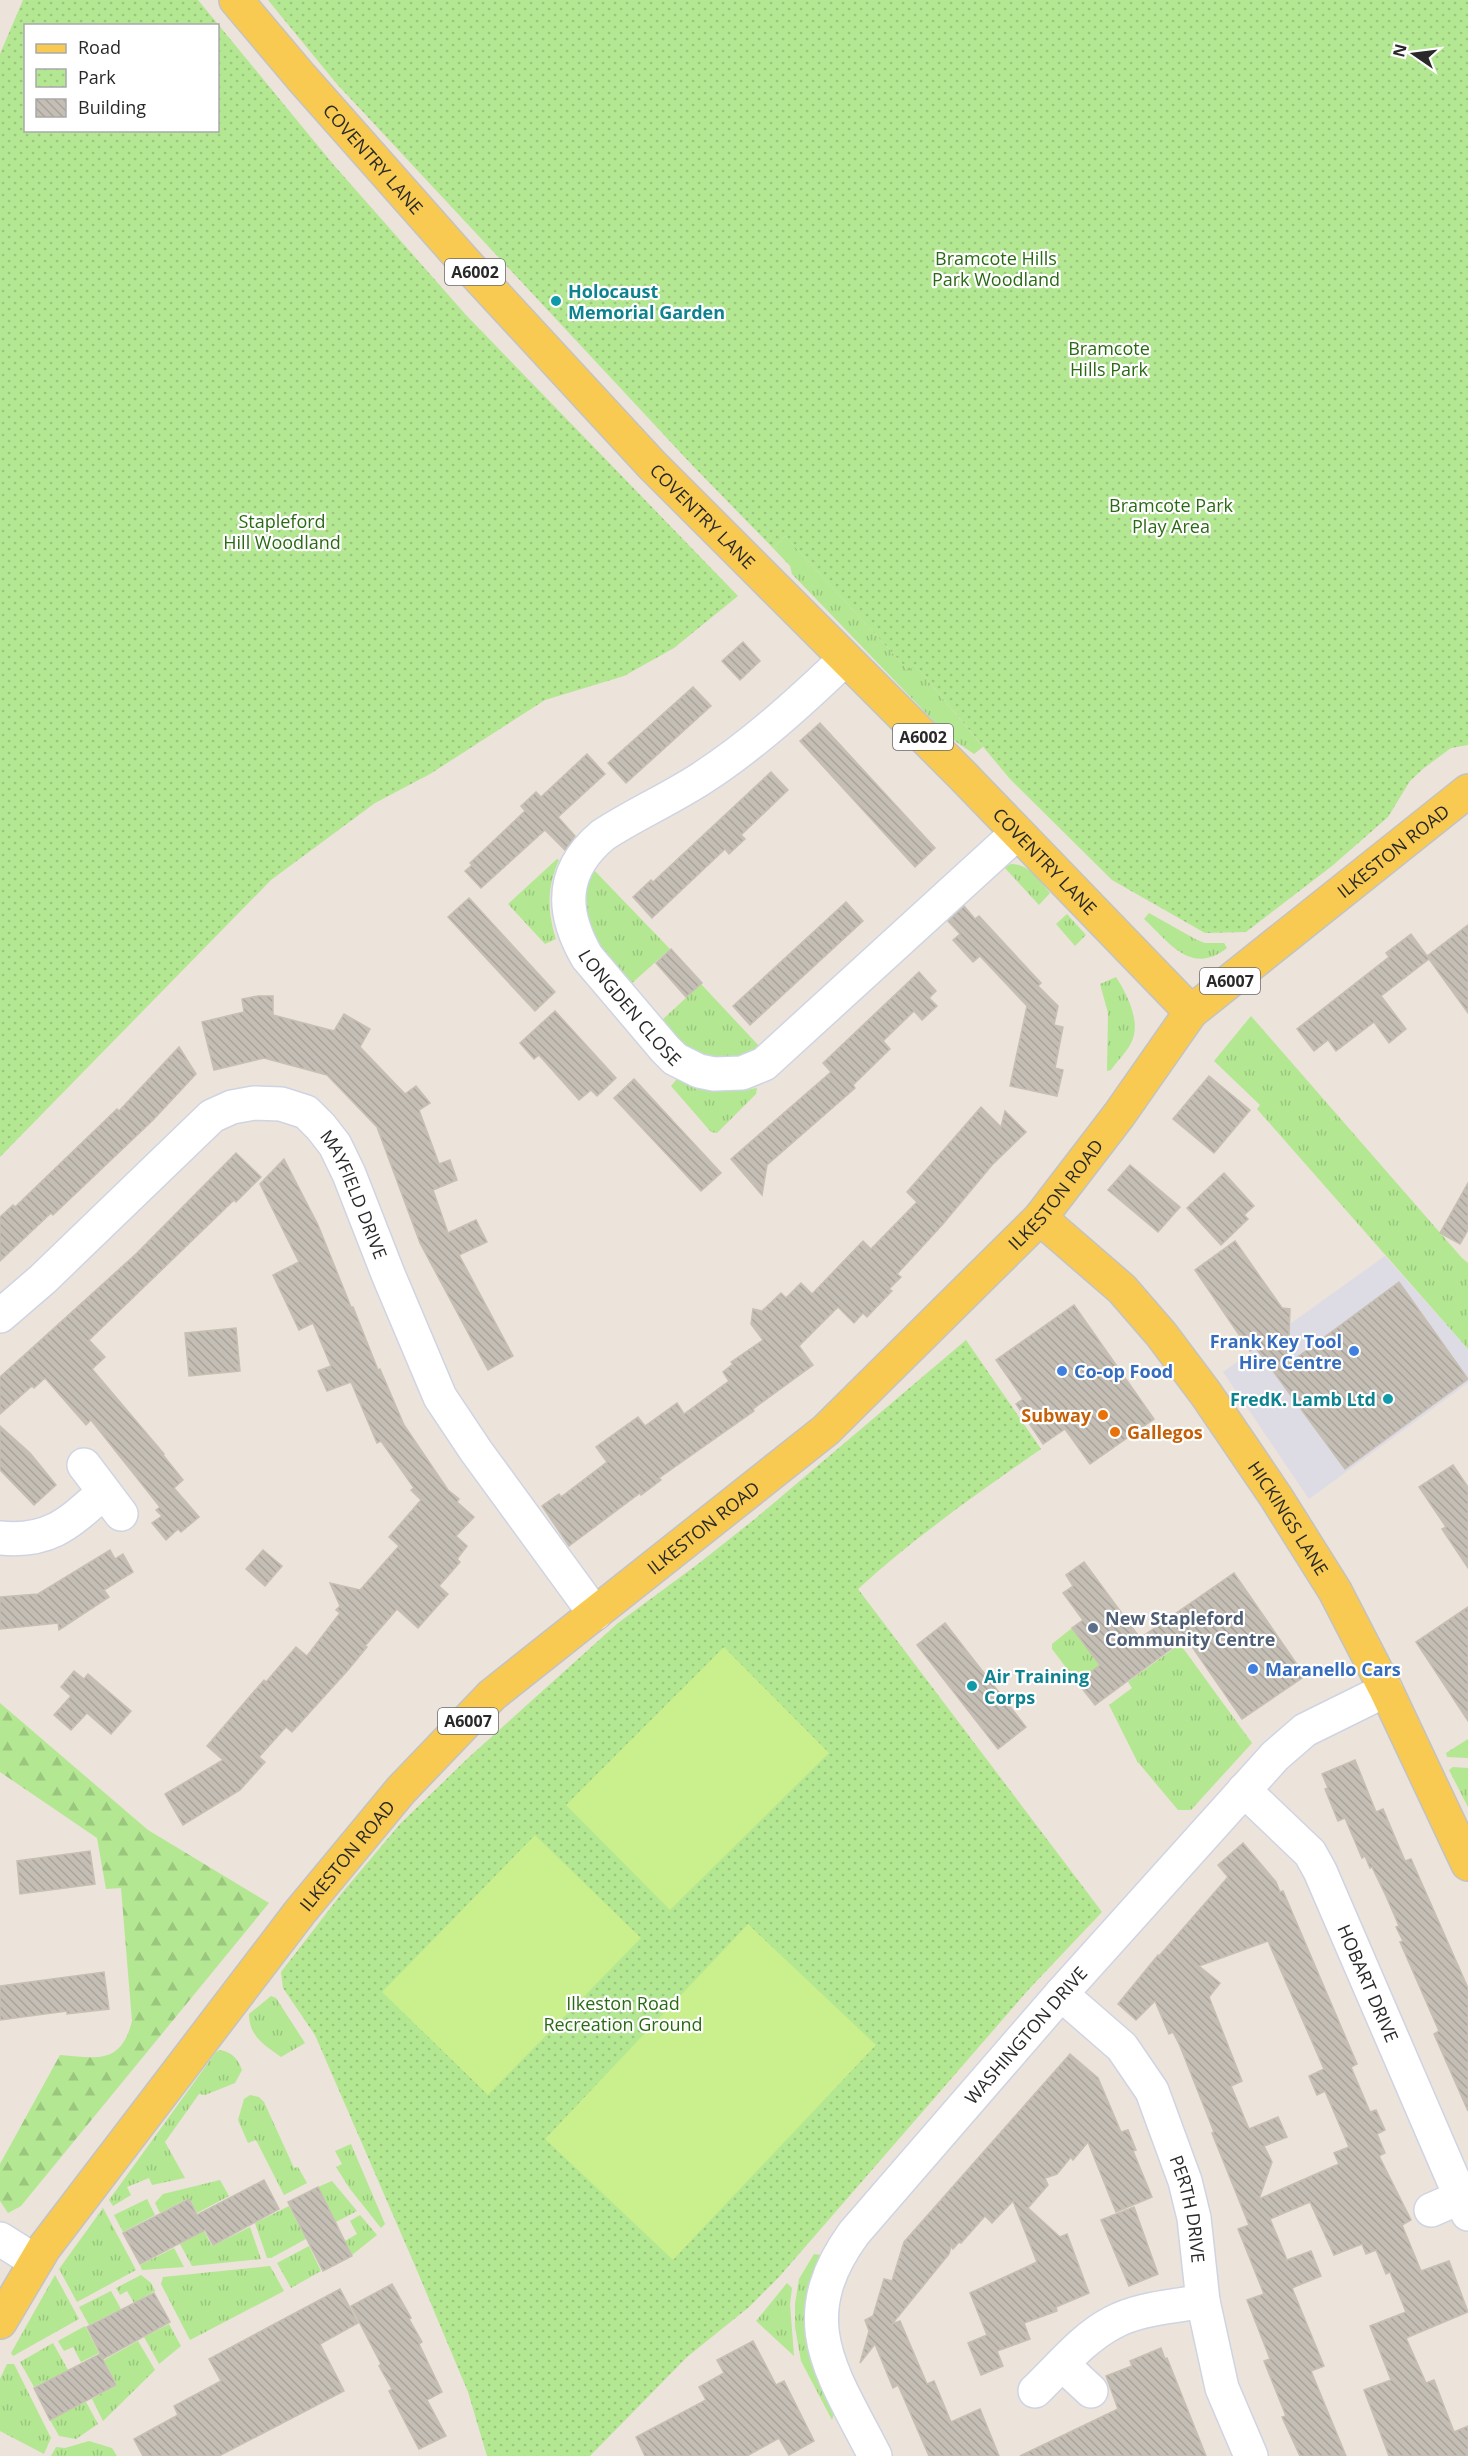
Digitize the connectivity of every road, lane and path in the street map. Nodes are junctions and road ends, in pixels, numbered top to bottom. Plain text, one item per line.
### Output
1 (236, 0) edge
2 (844, 660) junction
3 (1468, 791) edge
4 (1017, 833) junction
5 (1191, 1012) junction
6 (1040, 1218) junction
7 (0, 1316) edge
8 (84, 1465) dead end
9 (0, 1538) edge
10 (595, 1614) junction
11 (1386, 1690) junction
12 (1244, 1790) junction
13 (1465, 1847) edge
14 (1062, 1994) junction
15 (1453, 2207) edge
16 (0, 2239) edge
17 (35, 2261) junction
18 (1203, 2301) junction
19 (0, 2322) edge
20 (1063, 2365) junction
21 (1035, 2391) dead end
22 (1091, 2391) dead end
23 (875, 2456) edge
24 (1251, 2456) edge

1 - 2 main road, COVENTRY LANE / A6002
2 - 4 main road, COVENTRY LANE / A6002
2 - 4 street, LONGDEN CLOSE
3 - 5 main road, ILKESTON ROAD / A6007
4 - 5 main road, COVENTRY LANE / A6002
5 - 6 main road, ILKESTON ROAD / A6007
6 - 10 main road, ILKESTON ROAD / A6007
6 - 11 main road, HICKINGS LANE
7 - 10 street, MAYFIELD DRIVE
8 - 9 street
10 - 17 main road, ILKESTON ROAD / A6007
11 - 12 street, WASHINGTON DRIVE
11 - 13 main road, HICKINGS LANE
12 - 14 street, WASHINGTON DRIVE
12 - 15 street, HOBART DRIVE
14 - 18 street, PERTH DRIVE
14 - 23 street, WASHINGTON DRIVE
16 - 17 street
17 - 19 main road, ILKESTON ROAD / A6007
18 - 20 street
18 - 24 street, PERTH DRIVE
20 - 21 street
20 - 22 street

